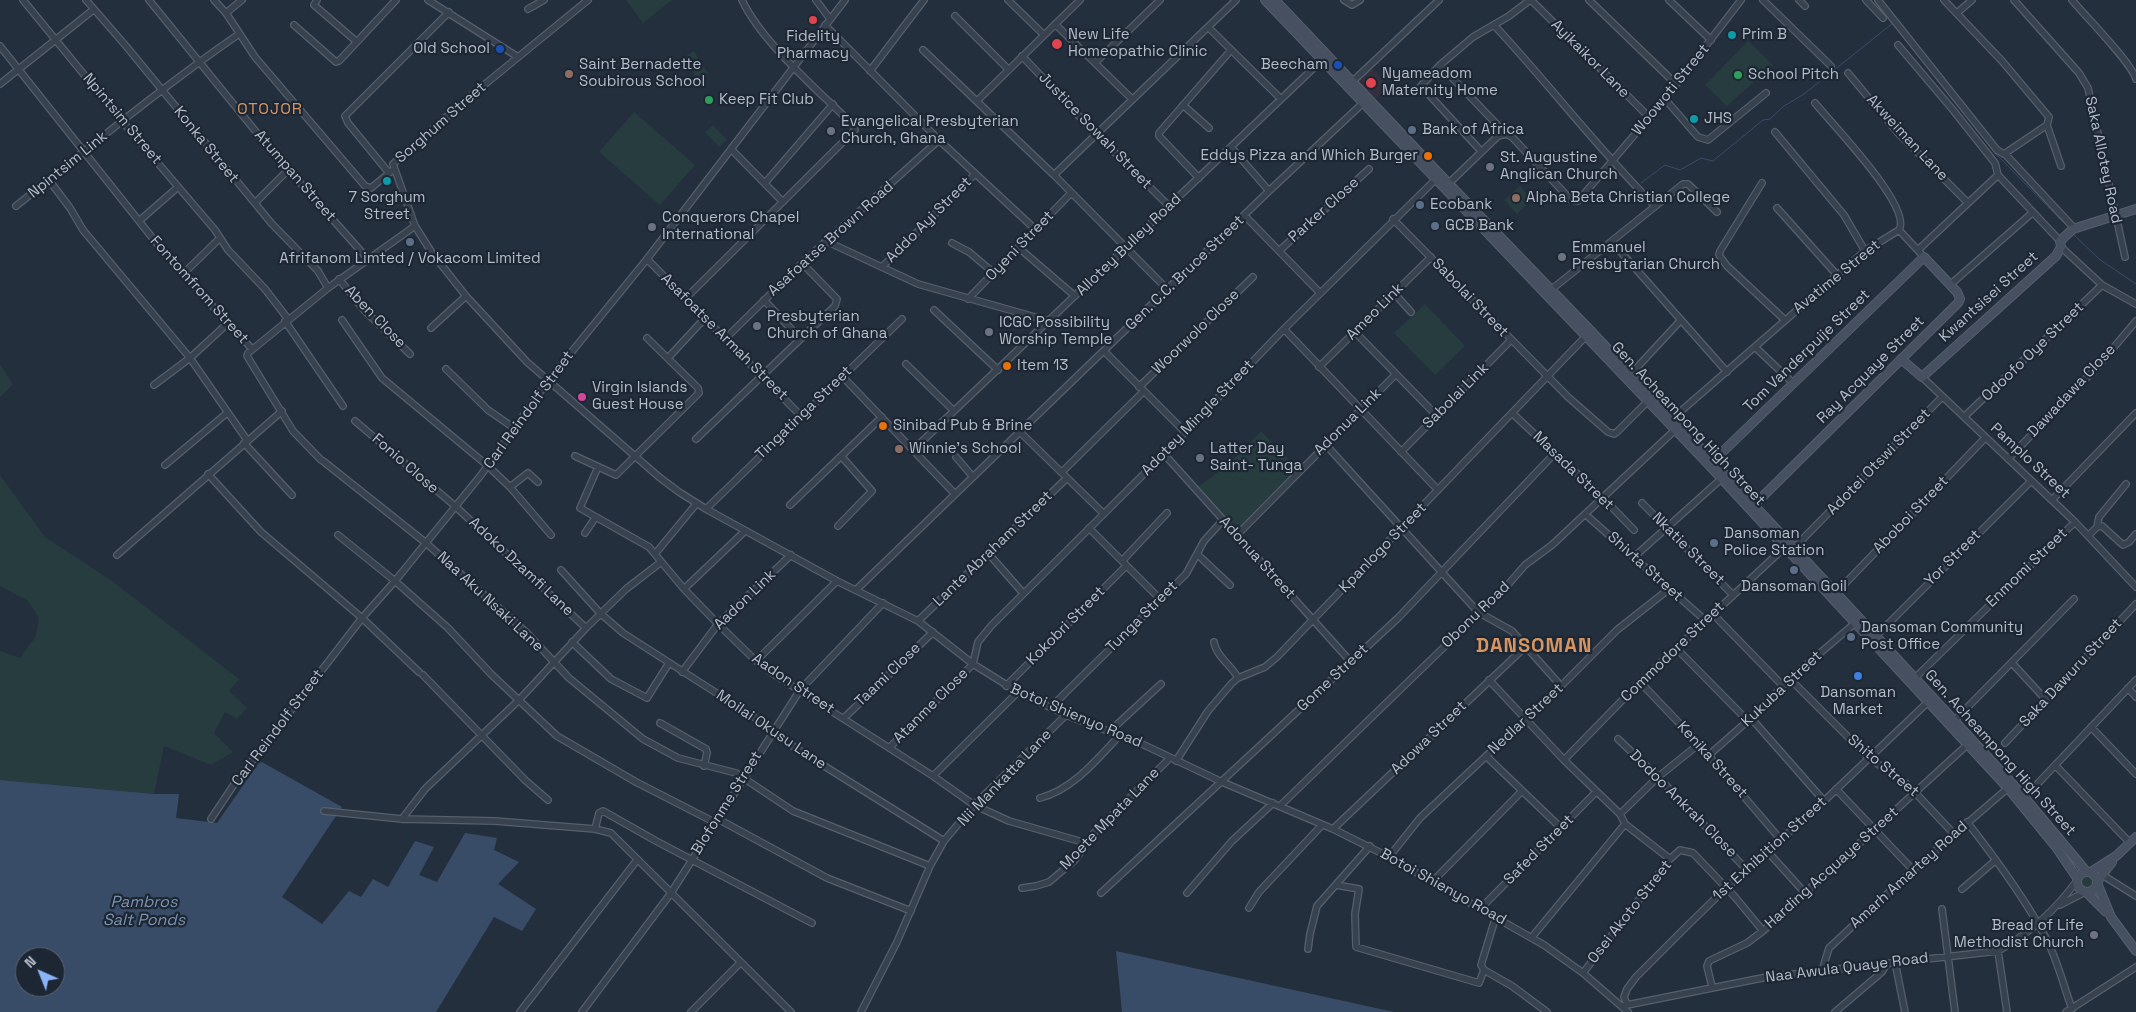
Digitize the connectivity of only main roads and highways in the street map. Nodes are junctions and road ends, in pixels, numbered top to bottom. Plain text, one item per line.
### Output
1 (1266, 0) edge
2 (1275, 0) edge
3 (1446, 186) junction
4 (2136, 209) edge
5 (1924, 257) joint
6 (1588, 333) junction
7 (1901, 359) junction
8 (1922, 377) joint
9 (1711, 463) junction
10 (1754, 505) junction
11 (2133, 840) edge
12 (2116, 856) junction
13 (2079, 863) junction
14 (2108, 867) junction
15 (2099, 868) junction
16 (2088, 872) junction
17 (2076, 880) junction
18 (2097, 883) junction
19 (2085, 892) junction
20 (2101, 895) junction
21 (2110, 917) junction
22 (2136, 952) edge

1 - 3 main road, Gen. Acheampong High Street
2 - 3 main road, Gen. Acheampong High Street
3 - 6 main road, Gen. Acheampong High Street
3 - 6 main road, Gen. Acheampong High Street
4 - 8 main road, Kwantsisei Street
5 - 7 main road, Ray Acquaye Street
5 - 9 main road, Tom Vanderpuije Street
6 - 9 main road, Gen. Acheampong High Street
6 - 9 main road, Gen. Acheampong High Street
7 - 8 main road, Pamplo Street
7 - 10 main road, Ray Acquaye Street
9 - 10 main road, Gen. Acheampong High Street
9 - 17 main road, Gen. Acheampong High Street
10 - 13 main road, Gen. Acheampong High Street
11 - 12 main road
12 - 14 main road
12 - 15 main road
13 - 15 main road
13 - 16 main road, Gen. Acheampong High Street
14 - 18 main road
14 - 20 main road
15 - 16 main road
16 - 17 main road
16 - 18 main road
17 - 19 main road
18 - 19 main road
18 - 20 main road
19 - 21 main road
20 - 21 main road
21 - 22 main road

